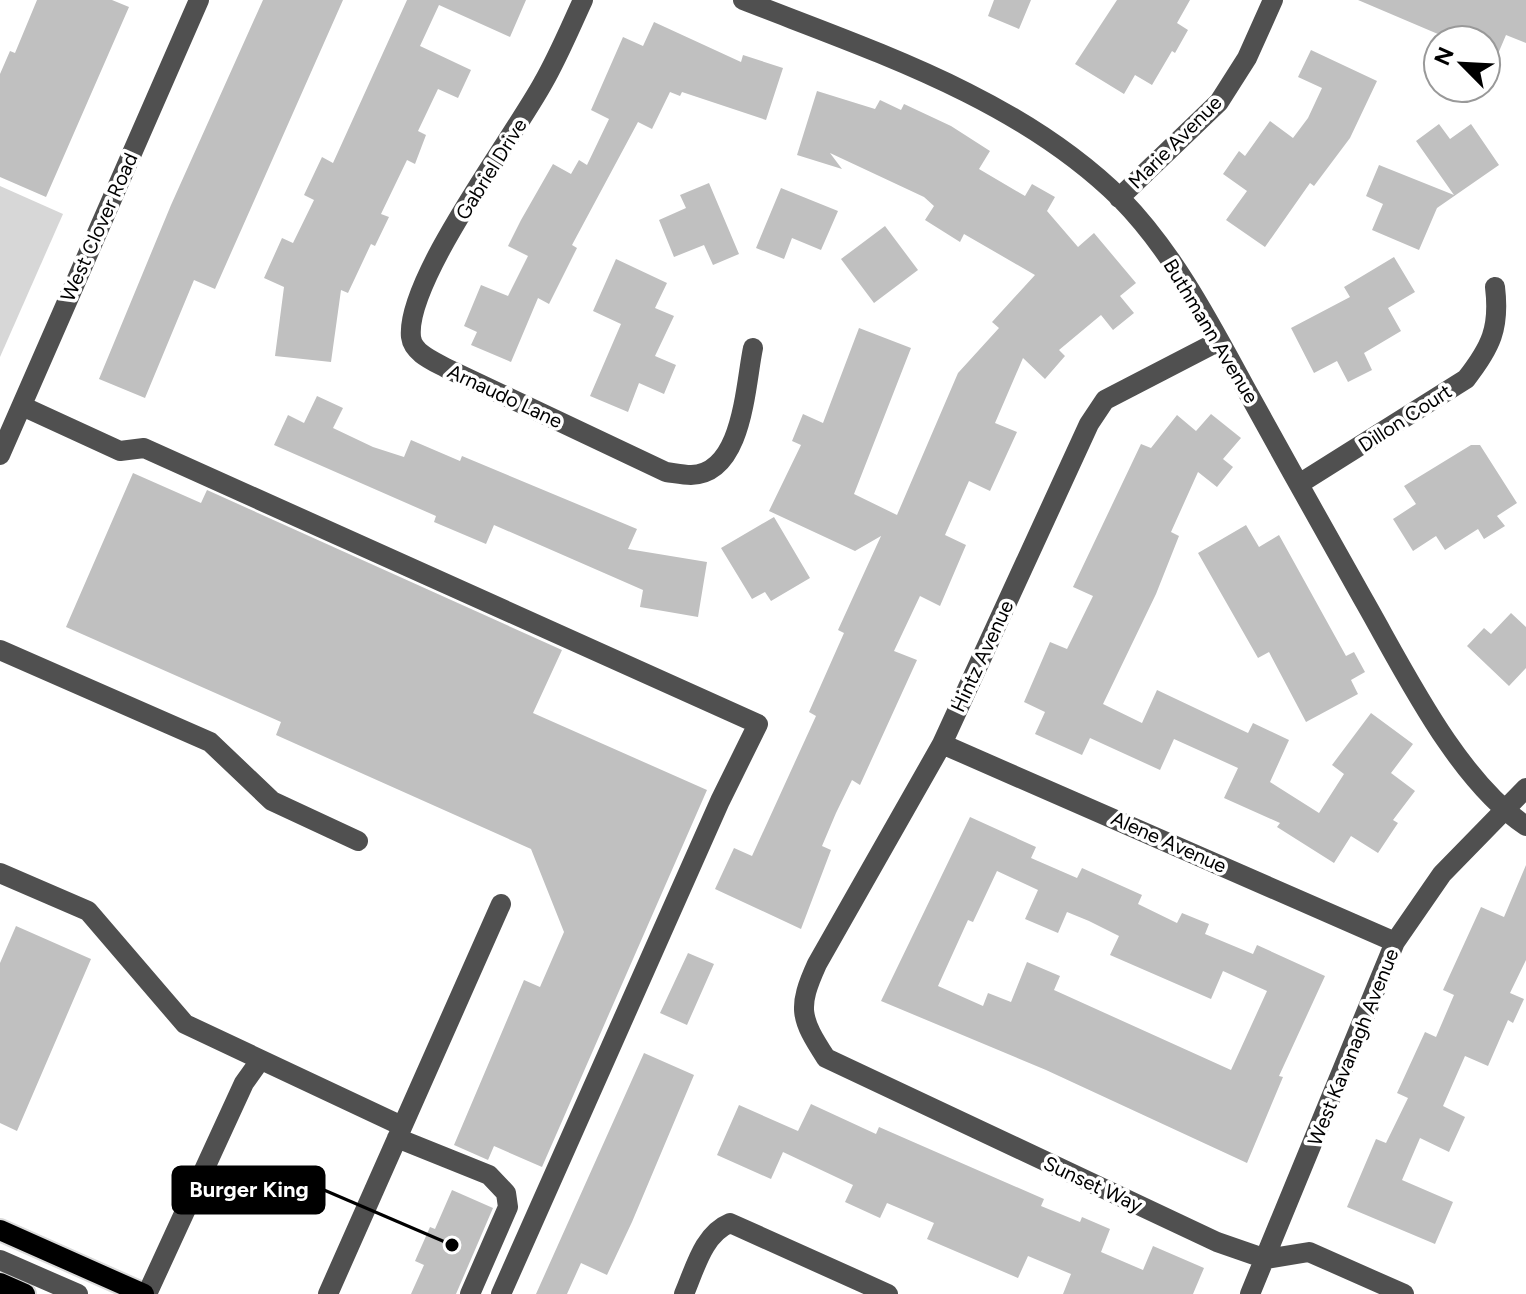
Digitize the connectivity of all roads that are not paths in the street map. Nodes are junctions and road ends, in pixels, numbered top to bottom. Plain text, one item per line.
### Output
1 (199, 0) edge
2 (583, 0) edge
3 (743, 0) edge
4 (1273, 0) edge
5 (1119, 198) junction
6 (1495, 287) dead end
7 (411, 340) joint
8 (1219, 341) junction
9 (753, 348) dead end
10 (22, 406) junction
11 (0, 455) edge
12 (1299, 484) junction
13 (0, 650) edge
14 (942, 744) junction
15 (1526, 788) edge
16 (1502, 810) junction
17 (1526, 826) edge
18 (358, 841) dead end
19 (0, 873) edge
20 (501, 904) dead end
21 (1395, 942) junction
22 (804, 1024) joint
23 (259, 1062) junction
24 (400, 1132) junction
25 (0, 1230) edge
26 (1266, 1259) junction
27 (0, 1260) edge
28 (0, 1283) edge
29 (329, 1293) edge
30 (25, 1294) edge
31 (78, 1294) edge
32 (145, 1294) edge
33 (470, 1294) edge
34 (501, 1294) edge
35 (684, 1294) edge
36 (888, 1294) edge
37 (1250, 1294) edge
38 (1404, 1294) edge

1 - 10 street, West Clover Road
2 - 7 street, Gabriel Drive
3 - 5 street, Buthmann Avenue
4 - 5 street, Marie Avenue
5 - 8 street, Buthmann Avenue
6 - 12 street, Dillon Court
7 - 9 street, Arnaudo Lane
8 - 12 street, Buthmann Avenue
8 - 14 street, Hintz Avenue
10 - 11 street, West Clover Road
10 - 34 street
12 - 16 street, Buthmann Avenue
13 - 18 street
14 - 21 street, Alene Avenue
14 - 22 street, Hintz Avenue
15 - 16 street, West Kavanagh Avenue
16 - 17 street, Buthmann Avenue
16 - 21 street, West Kavanagh Avenue
19 - 23 street
20 - 24 street
21 - 26 street, West Kavanagh Avenue
22 - 26 street, Sunset Way
23 - 24 street
23 - 32 street
24 - 29 street
24 - 33 street
25 - 32 main road
26 - 37 street, West Kavanagh Avenue
26 - 38 street, Sunset Way
27 - 31 street
28 - 30 main road
35 - 36 street

